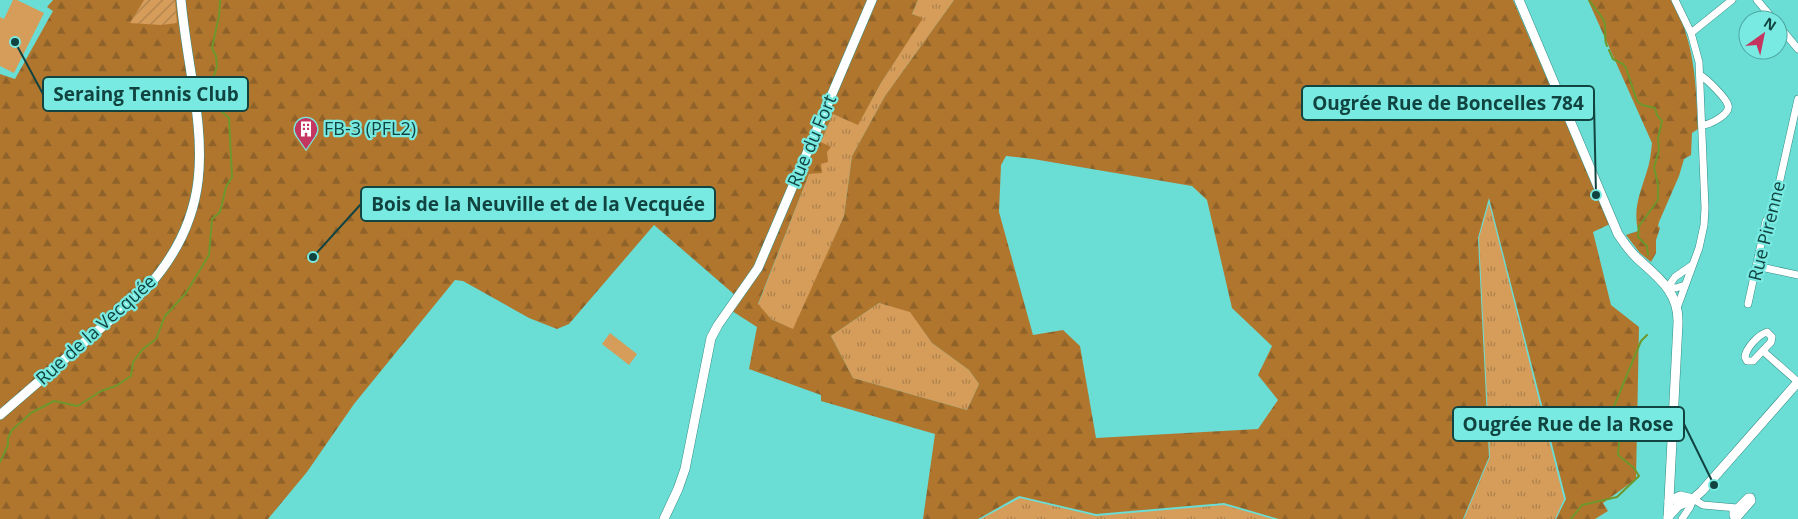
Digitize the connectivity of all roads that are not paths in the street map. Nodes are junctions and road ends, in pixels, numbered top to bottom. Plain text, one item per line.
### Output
1 (181, 0) edge
2 (872, 0) edge
3 (1519, 0) edge
4 (1675, 0) edge
5 (1732, 0) edge
6 (1757, 0) edge
7 (1766, 10) edge
8 (1691, 33) junction
9 (1788, 37) edge
10 (1798, 49) edge
11 (1700, 75) junction
12 (1798, 99) edge
13 (1702, 125) junction
14 (1692, 266) junction
15 (1756, 266) junction
16 (1658, 275) junction
17 (1798, 275) edge
18 (1675, 277) junction
19 (1685, 285) junction
20 (1668, 287) junction
21 (1748, 304) dead end
22 (1677, 308) junction
23 (1763, 351) dead end
24 (1798, 382) edge
25 (0, 415) edge
26 (1670, 484) junction
27 (1680, 496) junction
28 (1693, 499) junction
29 (1669, 501) junction
30 (1678, 506) junction
31 (1737, 508) dead end
32 (1668, 518) edge
33 (664, 519) edge
34 (1682, 519) edge

1 - 25 main road, Rue de la Vecquée
2 - 33 main road, Rue du Fort
3 - 16 main road
4 - 8 street
5 - 8 street
6 - 7 street
8 - 11 street
9 - 10 street
11 - 13 street
11 - 13 street
12 - 15 street, Rue Pirenne
13 - 14 street
14 - 18 street
14 - 19 street
15 - 17 street
15 - 21 street, Rue Pirenne
16 - 18 street
16 - 20 main road
18 - 20 street
19 - 20 street
19 - 22 street
20 - 22 main road
22 - 26 main road
23 - 24 street
24 - 28 main road
26 - 27 main road
26 - 29 main road
27 - 28 main road
27 - 29 main road
28 - 30 main road
28 - 31 street
28 - 34 street
29 - 30 main road
29 - 32 main road
30 - 32 main road

